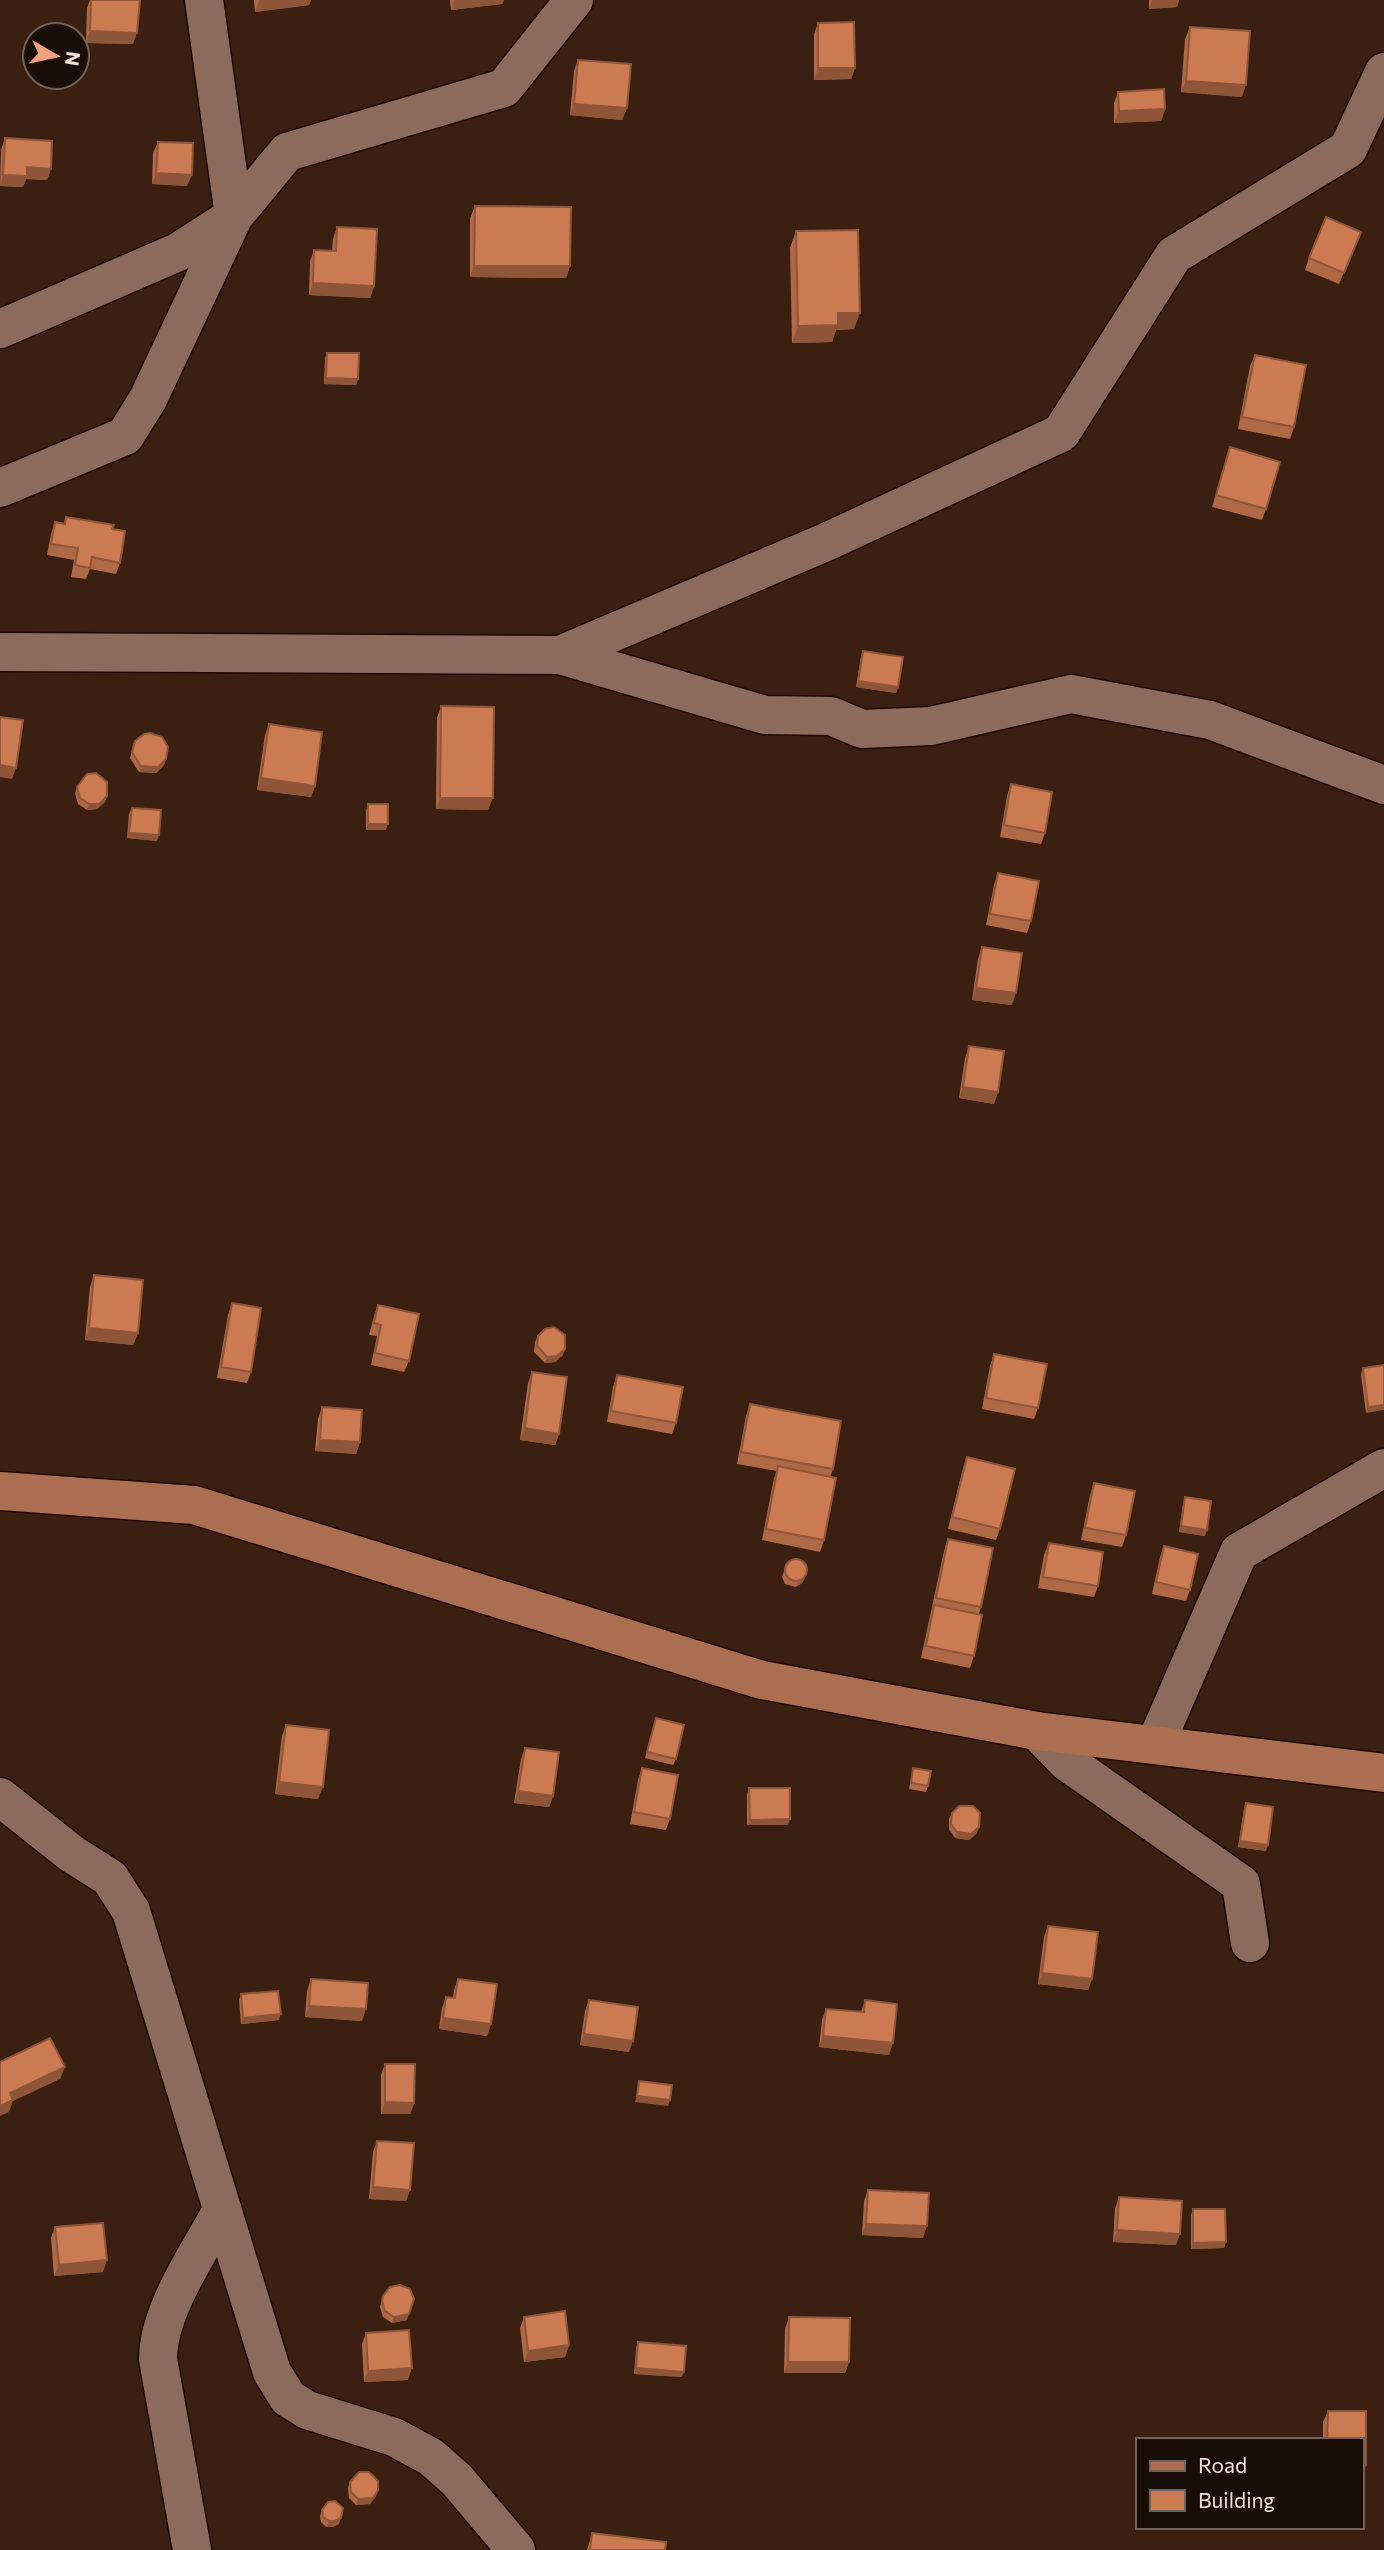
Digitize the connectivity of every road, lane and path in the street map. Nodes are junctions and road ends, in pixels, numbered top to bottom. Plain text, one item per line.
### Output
1 (204, 0) edge
2 (574, 0) edge
3 (1384, 72) edge
4 (234, 216) junction
5 (0, 329) edge
6 (0, 488) edge
7 (0, 652) edge
8 (559, 655) junction
9 (1384, 785) edge
10 (1384, 1468) edge
11 (0, 1491) edge
12 (1037, 1731) junction
13 (1155, 1745) junction
14 (1384, 1773) edge
15 (0, 1797) edge
16 (1250, 1943) dead end
17 (221, 2212) junction
18 (192, 2550) edge
19 (516, 2550) edge

1 - 4 street
2 - 4 street
3 - 8 street
4 - 5 street
4 - 6 street
7 - 8 street
8 - 9 street
10 - 13 street
11 - 12 main road
12 - 13 main road
12 - 16 street
13 - 14 main road
15 - 17 street
17 - 18 street
17 - 19 street

